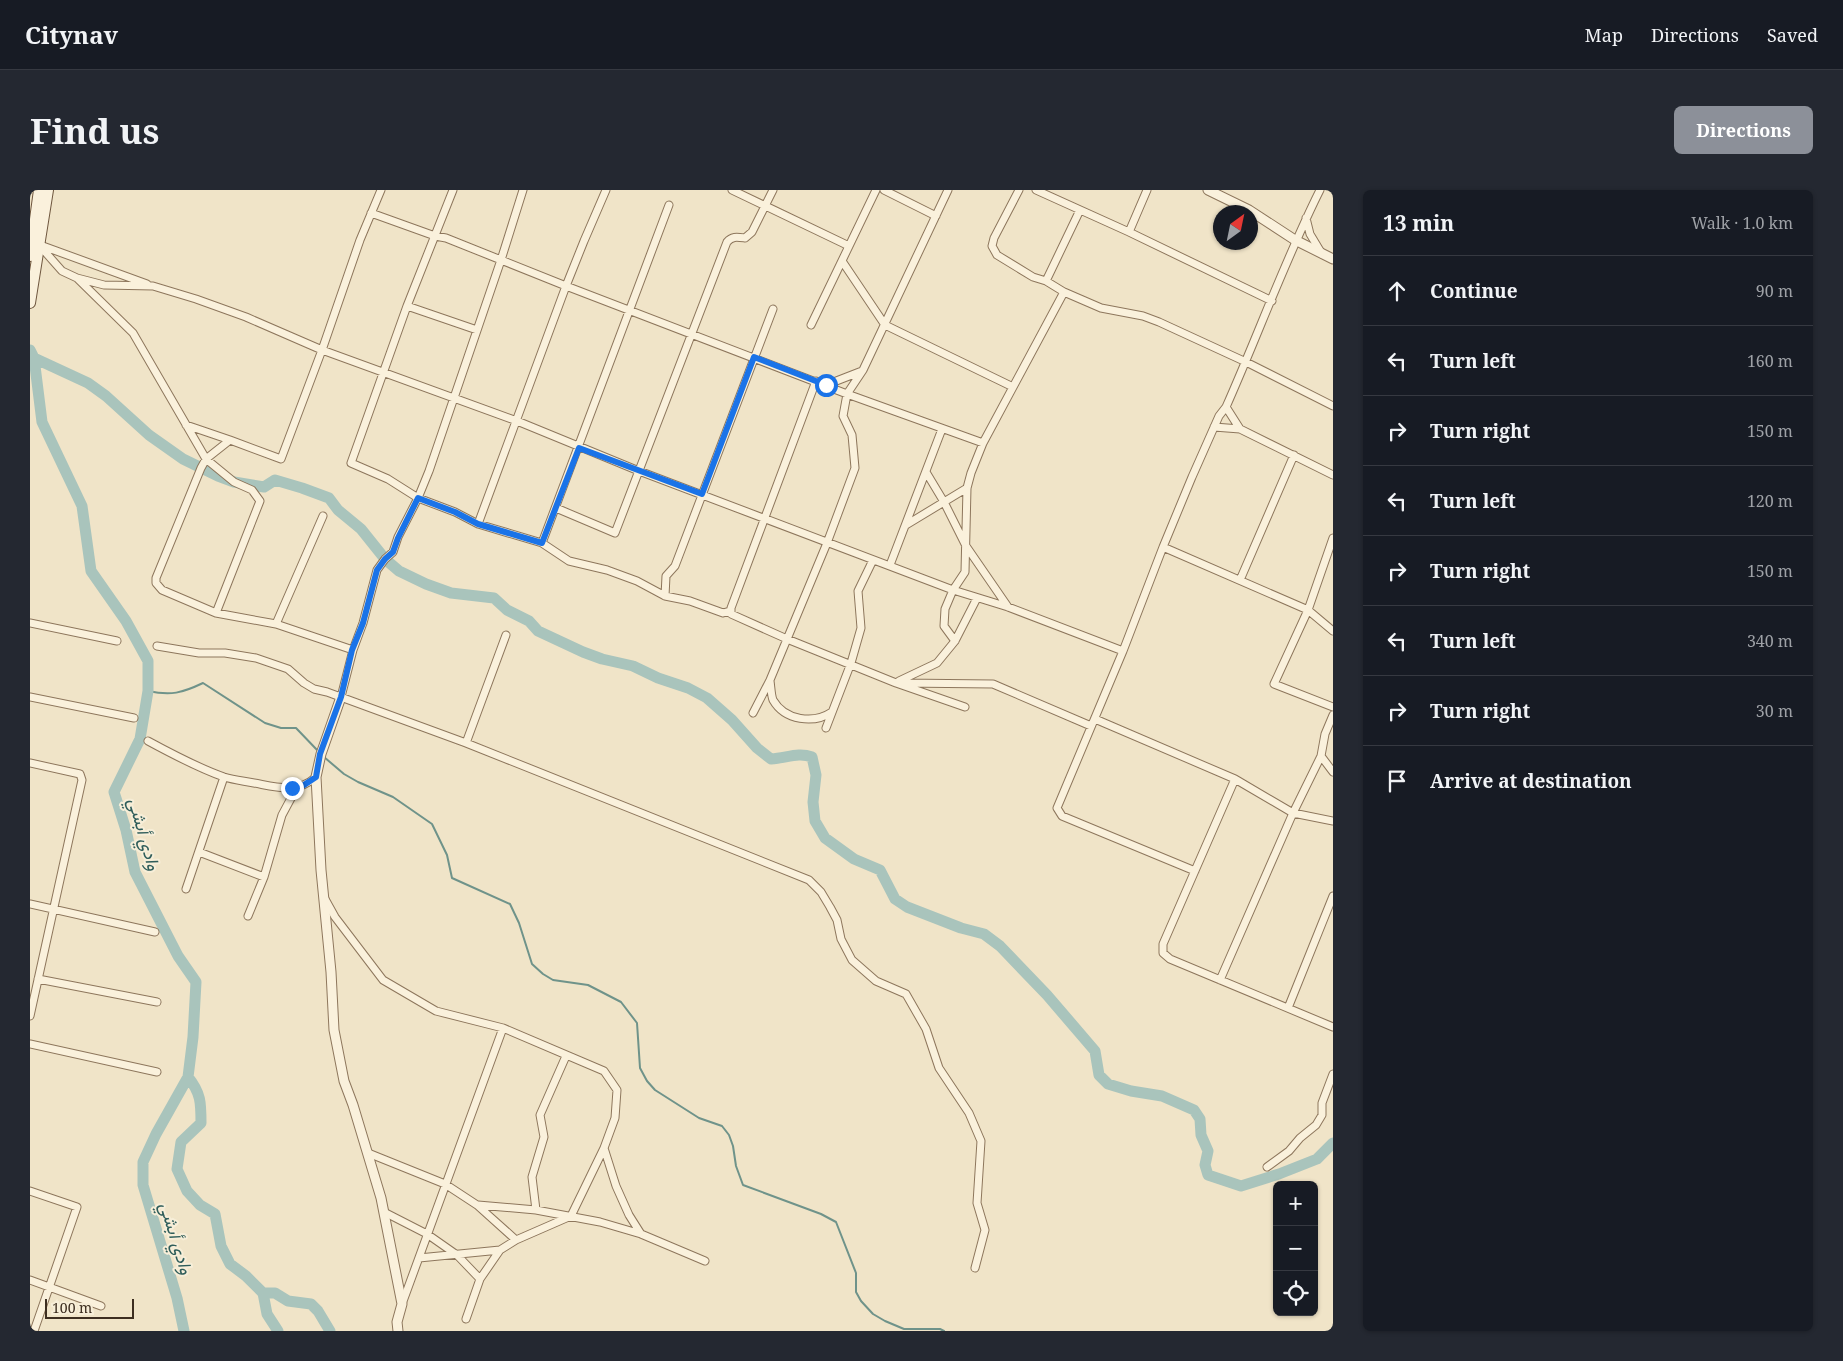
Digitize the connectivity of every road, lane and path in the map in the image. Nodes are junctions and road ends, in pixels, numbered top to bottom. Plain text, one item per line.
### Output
1 (39, 190) edge
2 (48, 190) edge
3 (381, 190) edge
4 (453, 190) edge
5 (523, 190) edge
6 (606, 190) edge
7 (732, 190) edge
8 (773, 190) edge
9 (876, 190) edge
10 (884, 190) edge
11 (948, 190) edge
12 (1019, 190) edge
13 (1036, 190) edge
14 (1147, 190) edge
15 (1208, 190) edge
16 (1320, 190) edge
17 (669, 205) dead end
18 (765, 206) junction
19 (1080, 210) junction
20 (371, 213) junction
21 (936, 216) junction
22 (1306, 218) junction
23 (1128, 232) junction
24 (435, 236) junction
25 (1295, 240) junction
26 (34, 244) edge
27 (849, 246) junction
28 (30, 256) edge
29 (1329, 259) edge
30 (501, 260) junction
31 (842, 261) junction
32 (77, 278) junction
33 (1046, 281) junction
34 (153, 286) junction
35 (566, 286) junction
36 (1064, 292) junction
37 (1272, 301) junction
38 (30, 303) edge
39 (407, 306) junction
40 (773, 309) dead end
41 (630, 311) junction
42 (885, 325) junction
43 (811, 326) dead end
44 (477, 330) junction
45 (690, 333) junction
46 (322, 350) junction
47 (754, 357) junction
48 (1246, 362) junction
49 (863, 370) junction
50 (384, 374) junction
51 (816, 381) junction
52 (826, 385) junction
53 (1013, 387) junction
54 (847, 394) junction
55 (454, 398) junction
56 (1333, 406) edge
57 (1226, 407) junction
58 (517, 421) junction
59 (186, 425) junction
60 (1214, 427) junction
61 (942, 429) junction
62 (1240, 429) junction
63 (230, 440) junction
64 (983, 443) junction
65 (579, 448) junction
66 (1294, 456) junction
67 (206, 459) junction
68 (639, 472) junction
69 (926, 472) junction
70 (1333, 475) edge
71 (967, 488) junction
72 (702, 494) junction
73 (418, 498) junction
74 (944, 502) junction
75 (556, 508) junction
76 (323, 516) dead end
77 (765, 519) junction
78 (478, 524) junction
79 (906, 525) junction
80 (1333, 538) edge
81 (542, 543) junction
82 (827, 543) junction
83 (966, 546) junction
84 (1163, 547) junction
85 (1331, 549) edge
86 (873, 560) junction
87 (890, 565) junction
88 (1240, 580) junction
89 (953, 590) junction
90 (664, 596) junction
91 (977, 598) junction
92 (1008, 607) junction
93 (1308, 610) junction
94 (730, 611) junction
95 (216, 612) junction
96 (30, 623) edge
97 (276, 624) junction
98 (1333, 631) edge
99 (506, 635) dead end
100 (787, 639) junction
101 (117, 641) dead end
102 (955, 642) junction
103 (157, 646) dead end
104 (352, 650) junction
105 (1123, 651) junction
106 (851, 663) junction
107 (770, 680) junction
108 (896, 683) junction
109 (30, 697) edge
110 (341, 697) junction
111 (965, 707) dead end
112 (1333, 707) edge
113 (832, 711) junction
114 (753, 713) dead end
115 (1333, 716) edge
116 (134, 718) dead end
117 (1095, 718) junction
118 (1092, 726) junction
119 (826, 728) dead end
120 (148, 741) dead end
121 (466, 743) junction
122 (1322, 756) junction
123 (30, 763) edge
124 (1333, 772) edge
125 (224, 777) junction
126 (316, 777) junction
127 (1235, 779) junction
128 (297, 787) junction
129 (1293, 813) junction
130 (1333, 821) edge
131 (199, 852) junction
132 (1195, 871) junction
133 (264, 877) junction
134 (186, 889) dead end
135 (1333, 896) edge
136 (325, 899) junction
137 (30, 904) edge
138 (52, 909) junction
139 (248, 916) dead end
140 (155, 932) dead end
141 (38, 979) junction
142 (1220, 980) junction
143 (157, 1002) dead end
144 (1288, 1008) junction
145 (30, 1016) edge
146 (1333, 1027) edge
147 (503, 1028) junction
148 (30, 1044) edge
149 (566, 1056) junction
150 (157, 1072) dead end
151 (1333, 1074) edge
152 (604, 1148) junction
153 (368, 1153) junction
154 (1267, 1167) dead end
155 (445, 1184) junction
156 (30, 1191) edge
157 (478, 1205) junction
158 (536, 1210) junction
159 (384, 1212) junction
160 (571, 1216) junction
161 (428, 1234) junction
162 (641, 1234) junction
163 (516, 1240) junction
164 (500, 1250) junction
165 (457, 1255) junction
166 (419, 1258) junction
167 (705, 1261) dead end
168 (975, 1268) dead end
169 (480, 1279) junction
170 (30, 1280) edge
171 (50, 1287) junction
172 (402, 1304) junction
173 (101, 1306) dead end
174 (466, 1319) dead end
175 (34, 1331) edge
176 (398, 1331) edge

1 - 26 main road
2 - 26 main road
3 - 20 street
4 - 24 street
5 - 30 street
6 - 35 street
7 - 18 street
8 - 18 street
9 - 27 street
10 - 21 street
11 - 21 street
12 - 33 street
13 - 19 street
14 - 23 street
15 - 25 street
16 - 22 street
17 - 41 street
18 - 27 street
18 - 45 street
19 - 23 street
19 - 33 street
20 - 24 street
20 - 46 street
21 - 42 street
22 - 25 street
22 - 29 street
23 - 37 street
24 - 30 street
24 - 39 street
25 - 29 street
25 - 37 street
26 - 28 main road
26 - 32 street
26 - 34 street
26 - 38 main road
27 - 31 street
30 - 35 street
30 - 44 street
31 - 42 street
31 - 43 street
32 - 34 street
32 - 59 street
33 - 36 street
34 - 46 street
35 - 41 street
35 - 58 street
36 - 48 street
36 - 53 street
37 - 48 street
39 - 44 street
39 - 50 street
40 - 47 street
41 - 45 street
41 - 65 street
42 - 49 street
42 - 53 street
44 - 55 street
45 - 47 street
45 - 68 street
46 - 50 street
46 - 63 street
47 - 51 street
47 - 72 street
48 - 56 street
48 - 57 street
49 - 52 street
49 - 54 street
50 - 55 street
50 - 73 street
51 - 52 street
51 - 77 street
52 - 54 street
53 - 64 street
54 - 61 street
54 - 82 street
55 - 58 street
55 - 73 street
57 - 60 street
57 - 62 street
58 - 65 street
58 - 78 street
59 - 63 street
59 - 67 street
60 - 62 street
60 - 84 street
61 - 64 street
61 - 69 street
62 - 66 street
63 - 67 street
64 - 71 street
65 - 68 street
65 - 75 street
66 - 70 street
66 - 88 street
67 - 95 street
67 - 95 street
68 - 72 street
68 - 75 street
69 - 74 street
69 - 79 street
71 - 74 street
71 - 83 street
72 - 77 street
72 - 90 street
73 - 78 street
73 - 104 street
74 - 79 street
74 - 83 street
75 - 81 street
76 - 97 street
77 - 82 street
77 - 94 street
78 - 81 street
79 - 87 street
80 - 85 street
81 - 90 street
82 - 86 street
82 - 100 street
83 - 89 street
83 - 92 street
84 - 88 street
84 - 105 street
85 - 93 street
86 - 87 street
86 - 106 street
87 - 89 street
88 - 93 street
89 - 91 street
89 - 102 street
90 - 94 street
91 - 92 street
91 - 102 street
92 - 105 street
93 - 98 street
93 - 112 street
94 - 100 street
95 - 97 street
96 - 101 street
97 - 104 street
99 - 121 street
100 - 106 street
100 - 107 street
102 - 108 street
103 - 110 street
104 - 110 street
105 - 117 street
106 - 108 street
106 - 113 street
107 - 113 street
107 - 114 street
108 - 111 street
108 - 118 street
109 - 116 street
110 - 121 street
110 - 126 street
113 - 119 street
115 - 122 street
117 - 118 street
117 - 127 street
118 - 132 street
120 - 125 street
121 - 168 street
122 - 124 street
122 - 129 street
123 - 138 street
125 - 128 street
125 - 131 street
126 - 128 street
126 - 136 street
127 - 129 street
127 - 132 street
128 - 133 street
129 - 130 street
129 - 142 street
131 - 133 street
131 - 134 street
132 - 142 street
133 - 139 street
135 - 144 street
136 - 147 street
136 - 153 street
137 - 138 street
138 - 140 street
138 - 141 street
141 - 143 street
141 - 145 street
142 - 144 street
144 - 146 street
147 - 149 street
147 - 155 street
148 - 150 street
149 - 152 street
149 - 158 street
151 - 154 street
152 - 160 street
152 - 162 street
153 - 155 street
153 - 159 street
155 - 157 street
155 - 161 street
156 - 171 street
157 - 158 street
157 - 163 street
158 - 160 street
159 - 161 street
159 - 172 street
160 - 162 street
160 - 163 street
161 - 165 street
161 - 166 street
162 - 167 street
163 - 164 street
164 - 165 street
164 - 169 street
165 - 166 street
165 - 169 street
166 - 172 street
169 - 174 street
170 - 171 street
171 - 173 street
171 - 175 street
172 - 176 street

